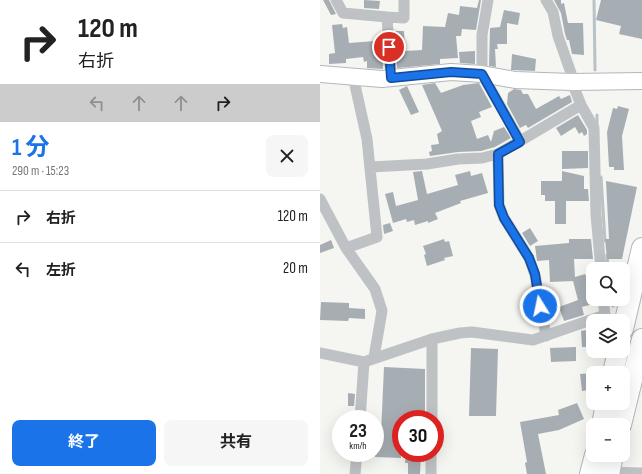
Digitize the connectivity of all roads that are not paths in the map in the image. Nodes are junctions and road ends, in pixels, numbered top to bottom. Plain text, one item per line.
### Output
1 (336, 0) edge
2 (404, 0) edge
3 (488, 0) edge
4 (546, 0) edge
5 (387, 17) junction
6 (320, 74) edge
7 (482, 74) junction
8 (353, 76) junction
9 (391, 78) junction
10 (642, 81) edge
11 (572, 82) junction
12 (581, 105) junction
13 (520, 142) junction
14 (498, 154) junction
15 (371, 167) junction
16 (320, 199) edge
17 (346, 248) junction
18 (642, 248) edge
19 (599, 262) edge
20 (627, 314) edge
21 (586, 324) edge
22 (546, 336) junction
23 (432, 339) junction
24 (642, 339) edge
25 (320, 353) edge
26 (369, 360) junction
27 (361, 410) edge
28 (432, 410) edge
29 (623, 418) edge
30 (356, 462) edge
31 (432, 462) edge
32 (599, 468) edge
33 (642, 473) edge
34 (355, 474) edge
35 (431, 474) edge

1 - 5 street
2 - 5 street
3 - 7 street
4 - 11 street
5 - 9 street
6 - 8 main road
7 - 9 main road
7 - 11 main road
7 - 13 street
8 - 9 main road
8 - 15 street
10 - 11 main road
11 - 12 street
12 - 13 street
12 - 19 street
13 - 14 street
14 - 15 street
14 - 22 street
15 - 17 street
16 - 17 street
17 - 26 street
18 - 20 highway
21 - 22 street
22 - 23 street
23 - 26 street
23 - 28 street
24 - 29 highway
25 - 26 street
26 - 27 street
30 - 34 street
31 - 35 street
32 - 33 street

